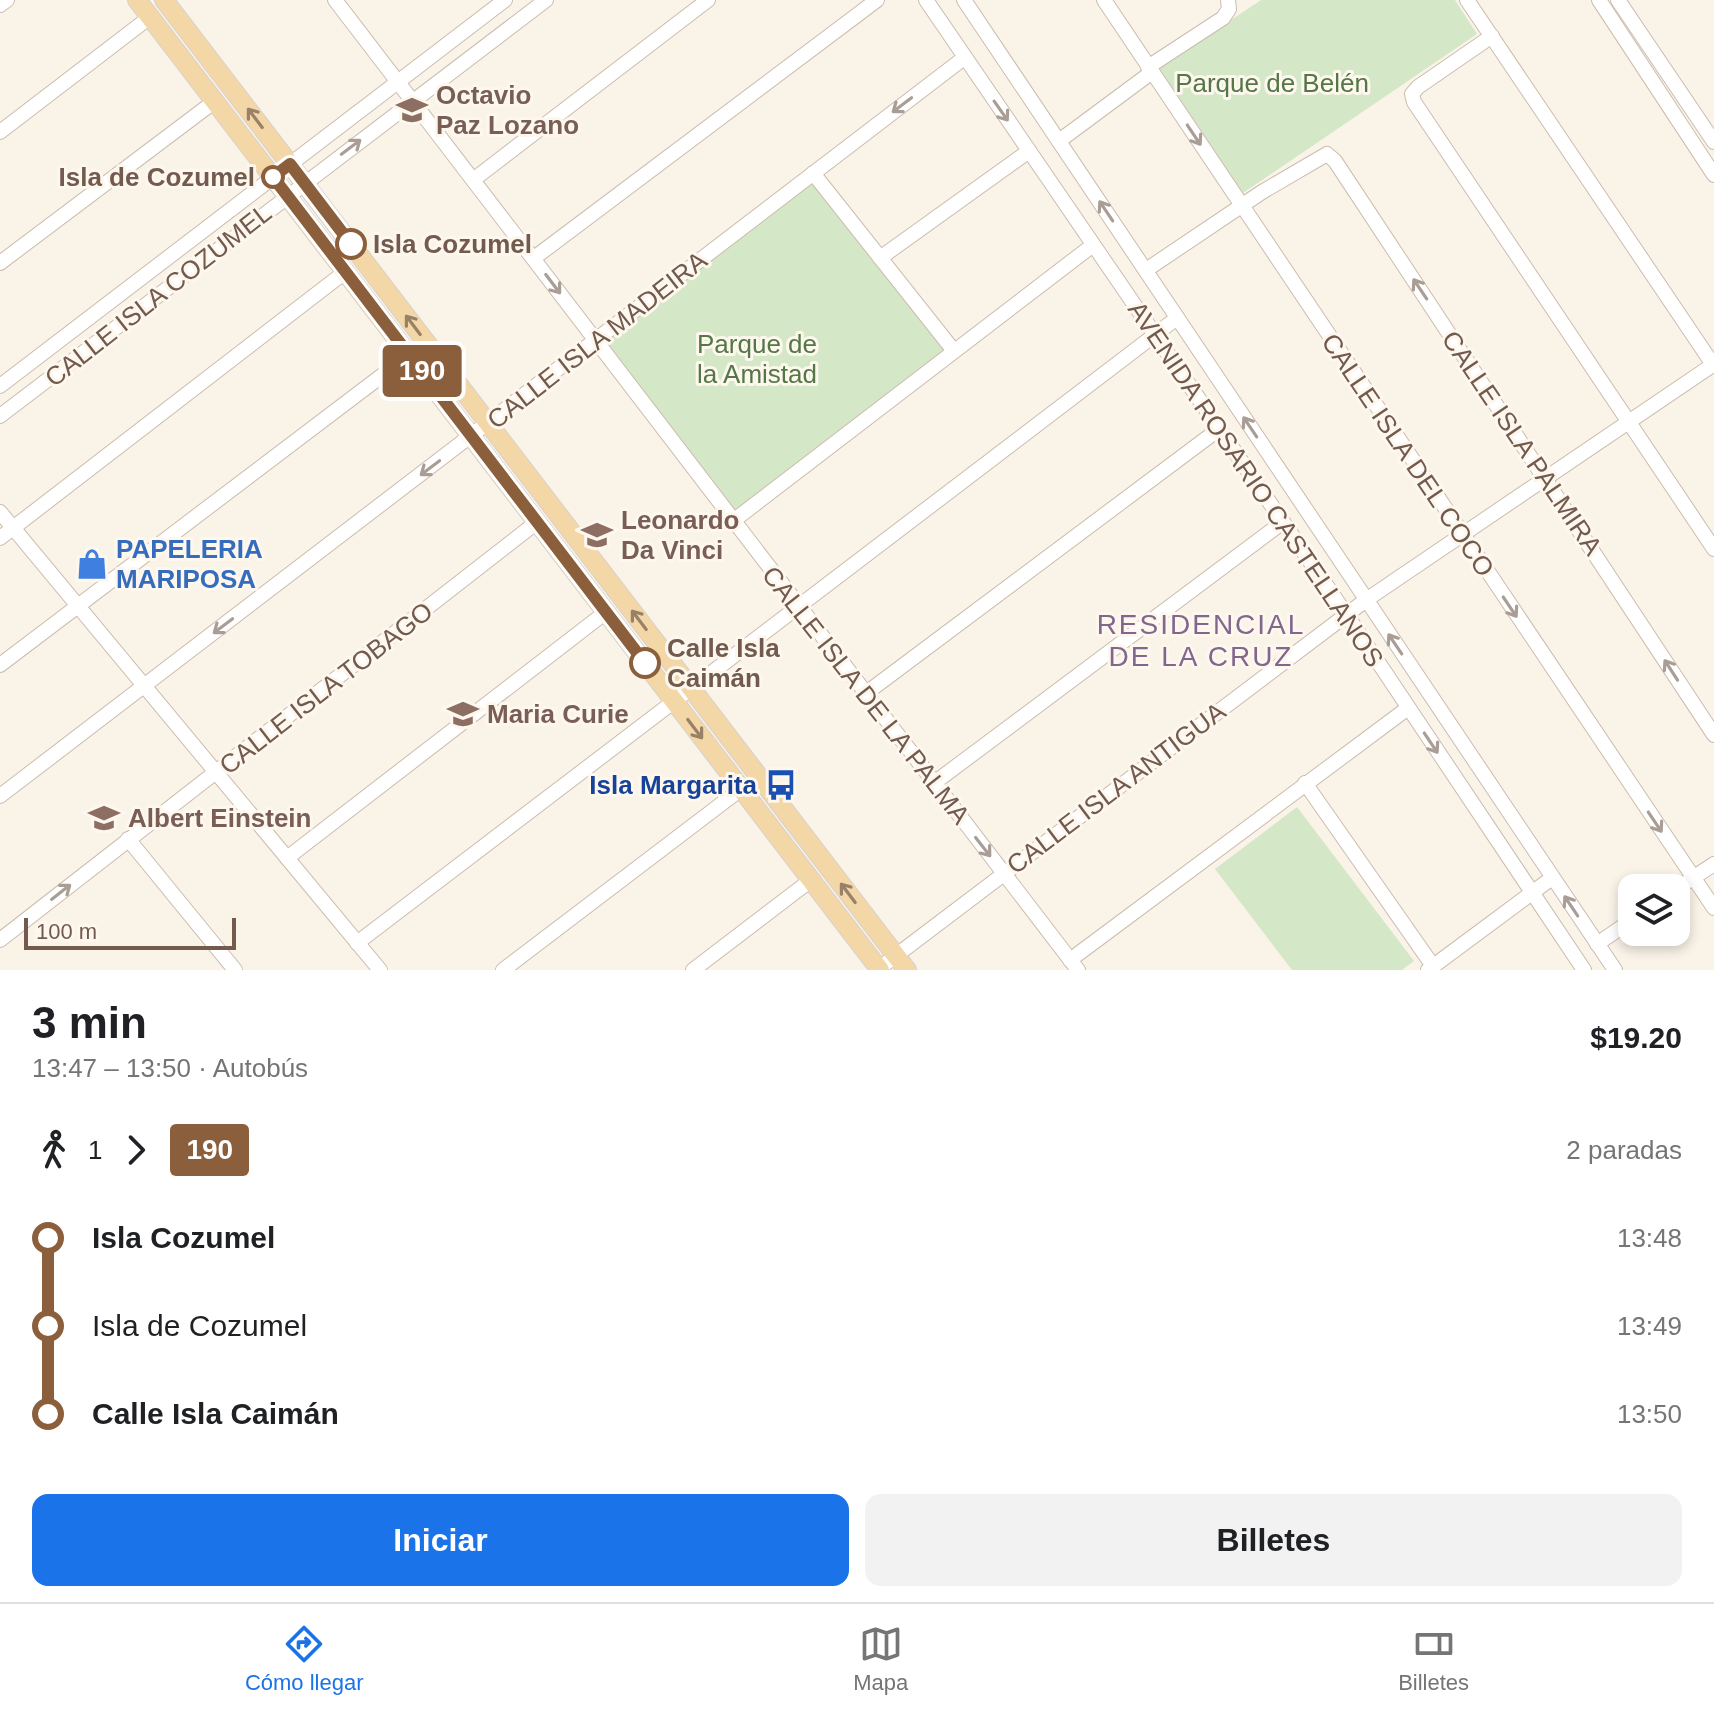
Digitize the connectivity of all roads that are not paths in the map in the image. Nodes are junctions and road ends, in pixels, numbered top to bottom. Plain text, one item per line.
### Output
1 (7, 0) edge
2 (137, 0) edge
3 (164, 0) edge
4 (335, 0) edge
5 (505, 0) edge
6 (546, 0) edge
7 (708, 0) edge
8 (877, 0) edge
9 (926, 0) edge
10 (964, 0) edge
11 (1104, 0) edge
12 (1467, 0) edge
13 (1599, 0) edge
14 (1618, 0) edge
15 (1228, 4) edge
16 (0, 5) edge
17 (150, 17) junction
18 (1492, 36) junction
19 (964, 58) junction
20 (1150, 70) junction
21 (398, 81) junction
22 (215, 101) junction
23 (412, 101) junction
24 (0, 132) edge
25 (1059, 141) junction
26 (1714, 142) edge
27 (1029, 151) junction
28 (290, 164) junction
29 (813, 173) junction
30 (1714, 175) edge
31 (273, 177) junction
32 (473, 180) junction
33 (304, 182) junction
34 (287, 195) junction
35 (1241, 205) junction
36 (1093, 245) junction
37 (534, 258) junction
38 (880, 258) junction
39 (0, 263) edge
40 (1146, 270) junction
41 (345, 272) junction
42 (1177, 318) junction
43 (1156, 336) junction
44 (596, 340) junction
45 (954, 351) junction
46 (409, 355) junction
47 (1714, 365) edge
48 (0, 386) edge
49 (0, 416) edge
50 (1629, 421) junction
51 (488, 423) junction
52 (1219, 429) junction
53 (471, 436) junction
54 (1545, 477) junction
55 (0, 512) edge
56 (733, 521) junction
57 (537, 522) junction
58 (1283, 522) junction
59 (14, 528) junction
60 (1461, 533) junction
61 (0, 538) edge
62 (1714, 549) edge
63 (1366, 600) junction
64 (78, 605) junction
65 (798, 607) junction
66 (606, 612) junction
67 (1346, 614) junction
68 (0, 665) edge
69 (144, 686) junction
70 (691, 688) junction
71 (865, 694) junction
72 (674, 701) junction
73 (1408, 708) junction
74 (1714, 735) edge
75 (217, 775) junction
76 (934, 783) junction
77 (1305, 783) junction
78 (741, 789) junction
79 (0, 796) edge
80 (128, 839) junction
81 (287, 858) junction
82 (1714, 864) edge
83 (1003, 873) junction
84 (1552, 878) junction
85 (1692, 878) junction
86 (811, 880) junction
87 (1532, 895) junction
88 (1714, 908) edge
89 (1618, 930) edge
90 (0, 940) edge
91 (357, 943) junction
92 (1597, 944) junction
93 (901, 963) edge
94 (1074, 965) edge
95 (1431, 968) edge
96 (878, 969) edge
97 (235, 970) edge
98 (380, 970) edge
99 (503, 970) edge
100 (693, 970) edge
101 (1584, 970) edge
102 (1615, 970) edge

1 - 16 street
2 - 17 main road
28 -> 3 main road
4 - 21 street, CALLE ISLA DE LA PALMA
5 - 21 street, CALLE ISLA COZUMEL
6 - 23 street, CALLE ISLA COZUMEL
7 - 32 street
8 - 37 street
9 - 19 street, AVENIDA ROSARIO CASTELLANOS
10 - 25 street, AVENIDA ROSARIO CASTELLANOS
11 - 20 street, CALLE ISLA DEL COCO
12 - 18 street
13 - 30 street
14 - 26 street
15 - 20 street
17 - 22 main road
17 - 24 street
18 - 47 street
18 - 50 street
19 -> 27 street, AVENIDA ROSARIO CASTELLANOS
19 -> 29 street, CALLE ISLA MADEIRA
20 - 25 street
20 -> 35 street, CALLE ISLA DEL COCO
21 - 23 street, CALLE ISLA DE LA PALMA
21 - 28 street, CALLE ISLA COZUMEL
22 - 31 main road
22 - 39 street
23 - 32 street, CALLE ISLA DE LA PALMA
33 -> 23 street, CALLE ISLA COZUMEL
40 -> 25 street, AVENIDA ROSARIO CASTELLANOS
27 - 36 street, AVENIDA ROSARIO CASTELLANOS
27 - 38 street
28 - 31 street, CALLE ISLA COZUMEL
28 - 33 main road
29 - 38 street
29 - 44 street, CALLE ISLA MADEIRA
31 - 34 main road
31 - 48 street, CALLE ISLA COZUMEL
32 - 37 street, CALLE ISLA DE LA PALMA
33 - 34 street, CALLE ISLA COZUMEL
51 -> 33 main road
34 - 41 main road
34 - 49 street, CALLE ISLA COZUMEL
35 - 40 street
54 -> 35 street, CALLE ISLA PALMIRA
35 - 60 street, CALLE ISLA DEL COCO
36 - 43 street, AVENIDA ROSARIO CASTELLANOS
36 - 45 street
37 -> 44 street, CALLE ISLA DE LA PALMA
38 - 45 street
40 - 42 street, AVENIDA ROSARIO CASTELLANOS
41 - 46 main road
41 - 59 street
42 - 43 street
63 -> 42 street, AVENIDA ROSARIO CASTELLANOS
43 - 52 street, AVENIDA ROSARIO CASTELLANOS
43 - 65 street
44 - 51 street, CALLE ISLA MADEIRA
44 - 56 street, CALLE ISLA DE LA PALMA
45 - 56 street
46 - 53 main road
46 - 64 street
47 - 50 street, CALLE ISLA ANTIGUA
50 - 54 street, CALLE ISLA ANTIGUA
50 - 62 street
51 - 53 street, CALLE ISLA MADEIRA
70 -> 51 main road
52 - 58 street, AVENIDA ROSARIO CASTELLANOS
52 - 71 street
53 - 57 main road
53 -> 69 street, CALLE ISLA MADEIRA
54 - 60 street, CALLE ISLA ANTIGUA
74 -> 54 street, CALLE ISLA PALMIRA
55 - 59 street
56 - 65 street, CALLE ISLA DE LA PALMA
57 - 66 main road
57 - 75 street, CALLE ISLA TOBAGO
58 - 67 street, AVENIDA ROSARIO CASTELLANOS
58 - 76 street
59 - 61 street
59 - 64 street
60 - 63 street, CALLE ISLA ANTIGUA
60 -> 85 street, CALLE ISLA DEL COCO
63 - 67 street, CALLE ISLA ANTIGUA
84 -> 63 street, AVENIDA ROSARIO CASTELLANOS
64 - 68 street
64 - 69 street
65 - 70 street
65 - 71 street, CALLE ISLA DE LA PALMA
66 - 72 main road
66 - 81 street
67 - 73 street, AVENIDA ROSARIO CASTELLANOS
67 - 83 street, CALLE ISLA ANTIGUA
69 - 75 street
69 - 79 street, CALLE ISLA MADEIRA
70 - 72 street
93 -> 70 main road
71 - 76 street, CALLE ISLA DE LA PALMA
72 -> 78 main road
72 - 91 street
73 - 77 street
73 -> 87 street, AVENIDA ROSARIO CASTELLANOS
75 - 80 street, CALLE ISLA TOBAGO
75 - 81 street
76 -> 83 street, CALLE ISLA DE LA PALMA
77 - 94 street
77 - 95 street
78 - 86 main road
78 - 99 street
90 -> 80 street, CALLE ISLA TOBAGO
80 - 97 street
81 - 91 street
82 - 85 street
83 - 93 street, CALLE ISLA ANTIGUA
83 - 94 street, CALLE ISLA DE LA PALMA
84 - 87 street
92 -> 84 street, AVENIDA ROSARIO CASTELLANOS
85 - 88 street, CALLE ISLA DEL COCO
86 - 96 main road
86 - 100 street
87 - 95 street
87 - 101 street, AVENIDA ROSARIO CASTELLANOS
89 - 92 street
91 - 98 street
92 - 102 street, AVENIDA ROSARIO CASTELLANOS
93 - 96 street, CALLE ISLA ANTIGUA

